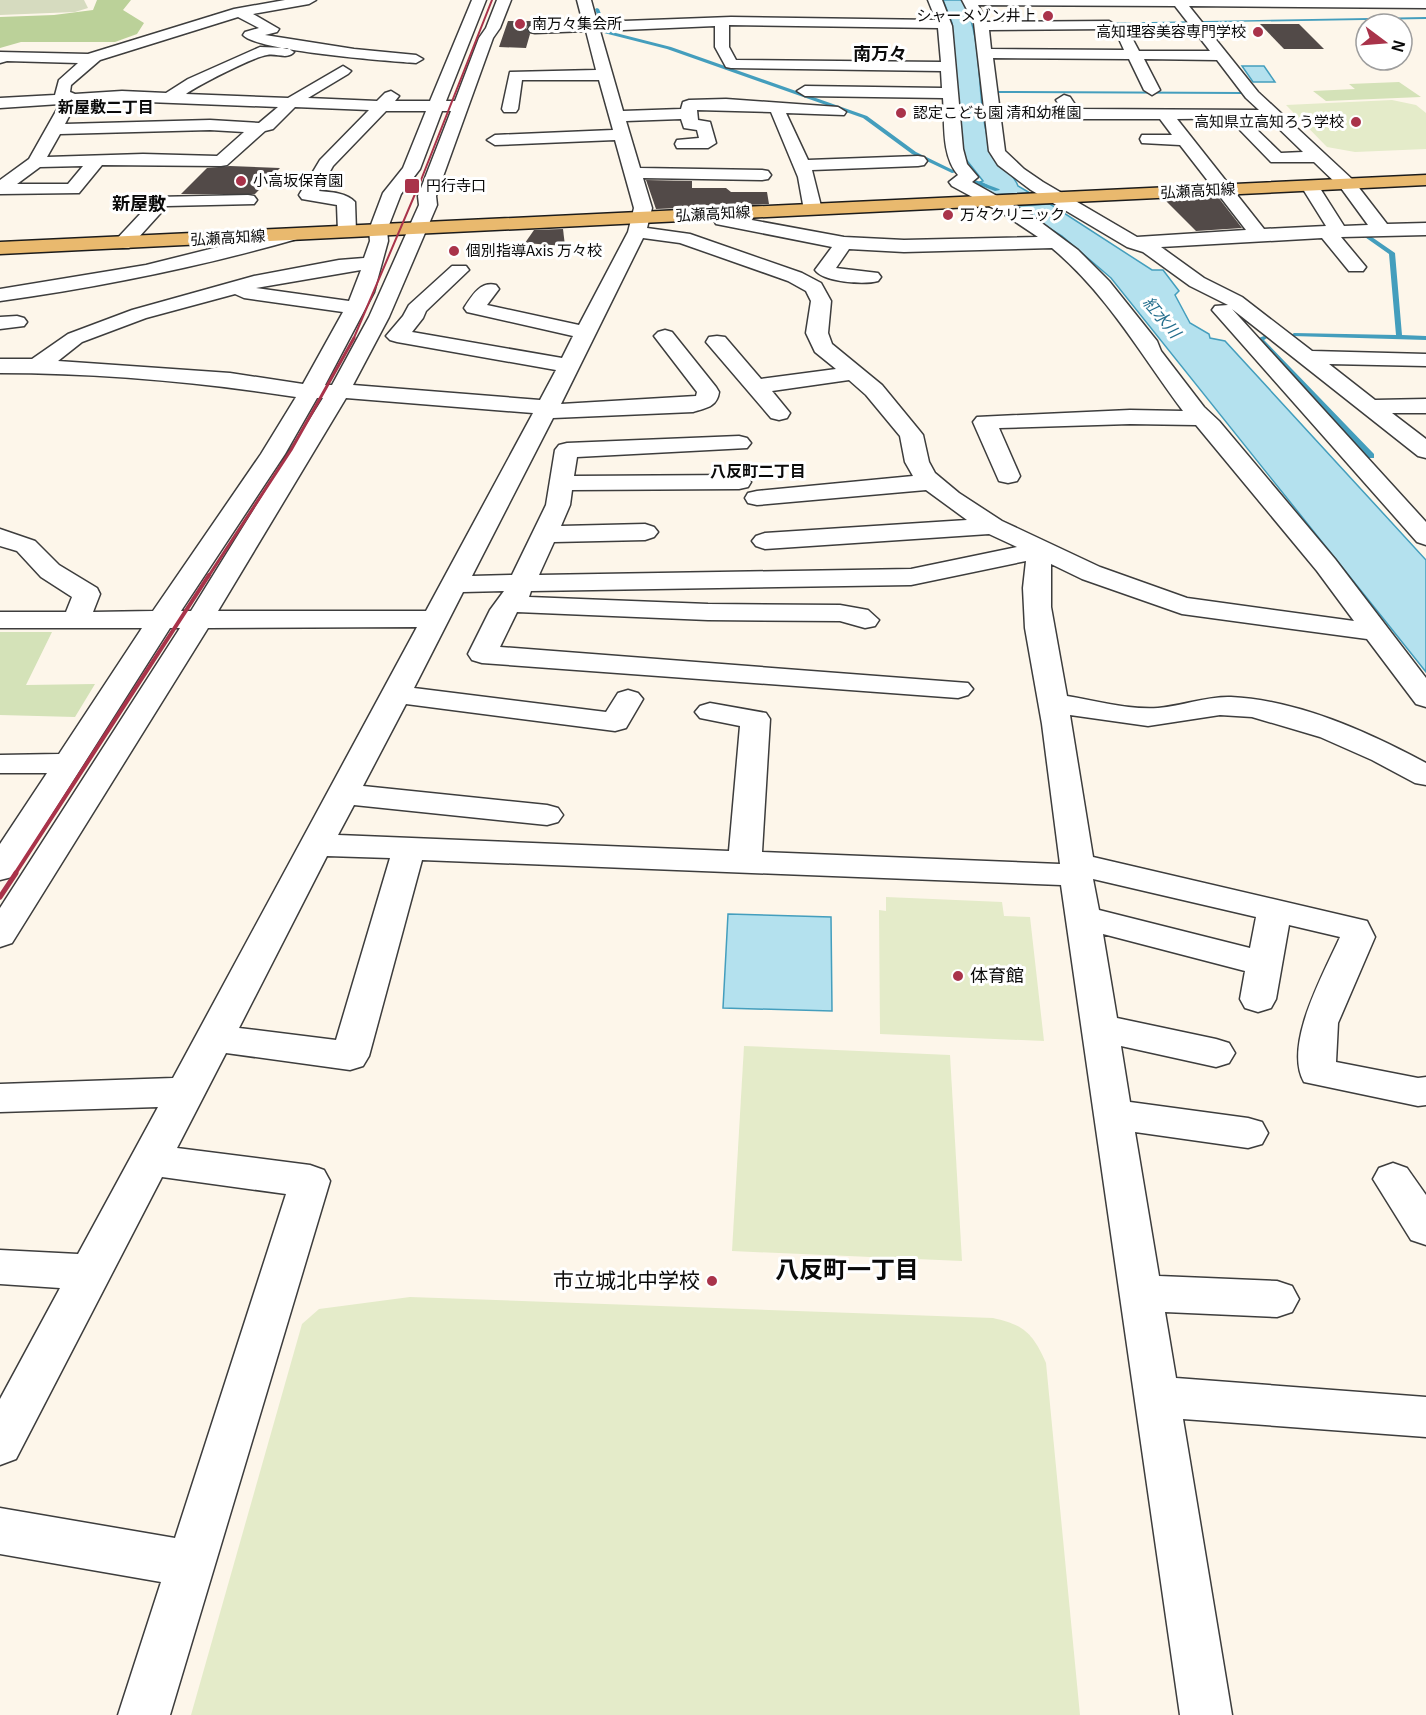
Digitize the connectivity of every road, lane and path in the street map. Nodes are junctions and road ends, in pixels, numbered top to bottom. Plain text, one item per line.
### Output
1 (309, 0) edge
2 (479, 0) edge
3 (504, 0) edge
4 (935, 0) edge
5 (970, 1) edge
6 (1014, 1) edge
7 (1096, 1) edge
8 (1178, 1) edge
9 (1261, 2) edge
10 (1344, 2) edge
11 (1426, 2) edge
12 (729, 6) dead end
13 (555, 14) dead end
14 (286, 16) dead end
15 (250, 18) junction
16 (1276, 19) dead end
17 (1108, 21) dead end
18 (726, 22) junction
19 (1023, 22) dead end
20 (1195, 22) junction
21 (1220, 23) dead end
22 (944, 24) junction
23 (1174, 24) dead end
24 (981, 26) junction
25 (1046, 26) junction
26 (596, 28) edge
27 (535, 29) dead end
28 (304, 33) dead end
29 (191, 38) dead end
30 (350, 39) dead end
31 (282, 42) junction
32 (329, 49) junction
33 (984, 53) junction
34 (1057, 54) junction
35 (1135, 55) junction
36 (250, 56) junction
37 (308, 56) dead end
38 (1223, 56) junction
39 (0, 59) edge
40 (93, 59) junction
41 (524, 59) dead end
42 (280, 61) dead end
43 (947, 67) junction
44 (343, 71) dead end
45 (77, 72) junction
46 (1064, 72) dead end
47 (212, 73) junction
48 (520, 75) junction
49 (794, 76) dead end
50 (240, 77) dead end
51 (717, 85) dead end
52 (1152, 90) dead end
53 (950, 93) junction
54 (1178, 96) dead end
55 (93, 97) junction
56 (170, 97) junction
57 (71, 98) junction
58 (1107, 98) dead end
59 (1064, 100) dead end
60 (293, 101) junction
61 (0, 103) edge
62 (719, 104) junction
63 (437, 105) junction
64 (383, 106) junction
65 (461, 106) junction
66 (510, 109) dead end
67 (1271, 113) junction
68 (689, 114) junction
69 (1073, 114) junction
70 (1115, 114) junction
71 (1164, 114) junction
72 (1189, 114) junction
73 (530, 119) dead end
74 (620, 125) junction
75 (135, 127) junction
76 (259, 128) junction
77 (1246, 128) dead end
78 (54, 129) junction
79 (1083, 129) dead end
80 (534, 138) junction
81 (495, 140) dead end
82 (1148, 140) dead end
83 (1185, 140) junction
84 (812, 143) dead end
85 (684, 144) dead end
86 (792, 144) junction
87 (1319, 157) junction
88 (97, 160) junction
89 (918, 161) dead end
90 (32, 165) junction
91 (801, 165) junction
92 (0, 170) edge
93 (408, 172) junction
94 (388, 173) dead end
95 (633, 173) junction
96 (762, 175) dead end
97 (1426, 180) edge
98 (1347, 184) junction
99 (1310, 186) junction
100 (0, 189) edge
101 (1225, 190) junction
102 (378, 194) junction
103 (339, 198) junction
104 (1053, 198) junction
105 (248, 200) dead end
106 (1001, 201) junction
107 (813, 210) junction
108 (720, 214) junction
109 (639, 225) junction
110 (416, 228) junction
111 (1426, 229) edge
112 (378, 230) junction
113 (1391, 230) junction
114 (346, 232) junction
115 (1332, 232) junction
116 (1258, 234) junction
117 (290, 235) junction
118 (1057, 242) junction
119 (844, 243) junction
120 (1134, 243) junction
121 (122, 244) junction
122 (0, 248) edge
123 (1426, 248) edge
124 (747, 261) junction
125 (372, 263) junction
126 (1356, 267) dead end
127 (729, 277) dead end
128 (871, 278) dead end
129 (473, 282) junction
130 (1197, 282) junction
131 (227, 290) junction
132 (512, 290) dead end
133 (0, 295) edge
134 (355, 308) junction
135 (586, 333) junction
136 (665, 336) dead end
137 (717, 342) dead end
138 (1306, 357) junction
139 (1426, 360) edge
140 (0, 366) edge
141 (37, 366) junction
142 (569, 366) junction
143 (853, 373) junction
144 (756, 386) junction
145 (339, 391) junction
146 (310, 392) junction
147 (1426, 406) edge
148 (1369, 407) junction
149 (546, 409) junction
150 (779, 413) dead end
151 (1202, 418) junction
152 (739, 443) dead end
153 (1424, 448) edge
154 (1008, 476) dead end
155 (739, 482) dead end
156 (931, 482) junction
157 (561, 483) junction
158 (758, 498) dead end
159 (993, 526) junction
160 (645, 532) dead end
161 (545, 534) junction
162 (0, 537) edge
163 (1426, 537) edge
164 (765, 541) dead end
165 (1041, 550) junction
166 (452, 584) junction
167 (515, 594) junction
168 (76, 619) junction
169 (434, 619) junction
170 (0, 620) edge
171 (161, 620) junction
172 (198, 620) junction
173 (865, 620) dead end
174 (1377, 632) junction
175 (1410, 655) edge
176 (958, 689) dead end
177 (395, 694) junction
178 (1426, 698) edge
179 (628, 699) dead end
180 (1054, 704) junction
181 (710, 712) dead end
182 (69, 763) junction
183 (0, 764) edge
184 (1426, 776) edge
185 (343, 794) junction
186 (547, 815) dead end
187 (316, 845) junction
188 (409, 849) junction
189 (745, 862) junction
190 (0, 869) edge
191 (1077, 870) junction
192 (1275, 910) junction
193 (1084, 918) junction
194 (0, 935) edge
195 (1264, 964) junction
196 (1258, 999) dead end
197 (1100, 1028) junction
198 (215, 1038) junction
199 (1216, 1053) dead end
200 (1426, 1091) edge
201 (187, 1092) junction
202 (0, 1098) edge
203 (1114, 1114) junction
204 (1248, 1132) dead end
205 (151, 1160) junction
206 (1393, 1179) dead end
207 (1426, 1228) edge
208 (0, 1268) edge
209 (92, 1272) junction
210 (1142, 1293) junction
211 (1277, 1299) dead end
212 (1157, 1397) junction
213 (1426, 1417) edge
214 (0, 1444) edge
215 (0, 1531) edge
216 (191, 1564) junction
217 (144, 1715) edge
218 (1206, 1715) edge

1 - 15 street
2 - 63 street
3 - 65 street
4 - 22 street
5 - 6 street
5 - 24 street
6 - 7 street
6 - 19 street
7 - 8 street
7 - 17 street
8 - 9 street
8 - 20 street
9 - 10 street
9 - 16 street
10 - 11 street
12 - 18 street
13 - 26 street
14 - 15 street
15 - 29 street
15 - 31 street
15 - 40 street
18 - 22 street
18 - 26 street
18 - 43 street
20 - 21 street
20 - 23 street
20 - 38 street
22 - 43 street
24 - 25 street
24 - 33 street
25 - 34 street
25 - 35 street
26 - 27 street
26 - 48 street
26 - 74 street
28 - 31 street
30 - 32 street
31 - 32 street
32 - 64 street
33 - 34 street
33 - 104 street
34 - 35 street
34 - 46 street
35 - 38 street
35 - 52 street
36 - 37 street
36 - 42 street
36 - 47 street
38 - 67 street
39 - 40 street
40 - 45 street
41 - 48 street
43 - 53 street
44 - 60 street
45 - 55 street
45 - 57 street
47 - 50 street
47 - 56 street
48 - 66 street
49 - 53 street
51 - 62 street
53 - 106 street
54 - 72 street
55 - 56 street
55 - 57 street
56 - 60 street
56 - 75 street
57 - 61 street
57 - 78 street
58 - 70 street
59 - 69 street
60 - 64 street
60 - 76 street
62 - 68 street
62 - 86 street
63 - 64 street
63 - 65 street
63 - 93 street
64 - 103 street
65 - 110 street
67 - 72 street
67 - 87 street
68 - 74 street
68 - 85 street
69 - 70 street
69 - 79 street
70 - 71 street
71 - 72 street
71 - 83 street
73 - 80 street
74 - 80 street
74 - 95 street
75 - 76 street
75 - 78 street
76 - 88 street
77 - 87 street
78 - 90 street
80 - 81 street
82 - 83 street
83 - 101 street
84 - 86 street
86 - 91 street
87 - 98 street
88 - 90 street
88 - 100 street
89 - 91 street
90 - 92 street
90 - 100 street
91 - 107 street
93 - 94 street
93 - 102 street
95 - 96 street
95 - 109 street
97 - 98 main road, 弘瀬高知線
98 - 99 main road, 弘瀬高知線
98 - 113 street
99 - 101 main road, 弘瀬高知線
99 - 115 street
101 - 104 main road, 弘瀬高知線
101 - 116 street
102 - 103 street
102 - 112 street
103 - 114 street
104 - 106 main road, 弘瀬高知線
104 - 120 street
105 - 121 street
106 - 107 main road, 弘瀬高知線
106 - 118 street
107 - 108 main road, 弘瀬高知線
108 - 109 main road, 弘瀬高知線
108 - 119 street
109 - 110 main road, 弘瀬高知線
109 - 124 street
109 - 135 street
110 - 112 main road, 弘瀬高知線
110 - 145 street
111 - 113 street
112 - 114 main road, 弘瀬高知線
112 - 125 street
113 - 115 street
113 - 123 street
114 - 117 main road, 弘瀬高知線
115 - 116 street
115 - 126 street
116 - 120 street
117 - 121 main road, 弘瀬高知線
117 - 133 street
118 - 119 street
118 - 151 street
119 - 128 street
120 - 130 street
121 - 122 main road, 弘瀬高知線
124 - 127 street
124 - 143 street
125 - 131 street
125 - 134 street
129 - 132 street
129 - 135 street
129 - 142 street
130 - 138 street
130 - 163 street
131 - 134 street
131 - 141 street
134 - 146 street
135 - 142 street
136 - 149 street
137 - 144 street
138 - 139 street
138 - 148 street
140 - 141 street
141 - 146 street
142 - 149 street
143 - 144 street
143 - 156 street
144 - 150 street
145 - 146 street
145 - 149 street
145 - 172 street
146 - 171 street
147 - 148 street
148 - 153 street
149 - 166 street
151 - 154 street
151 - 174 street
152 - 157 street
155 - 157 street
156 - 158 street
156 - 159 street
157 - 161 street
159 - 164 street
159 - 165 street
160 - 161 street
161 - 167 street
162 - 168 street
165 - 167 street
165 - 174 street
165 - 180 street
166 - 167 street
166 - 169 street
167 - 173 street
167 - 176 street
168 - 170 street
168 - 171 street
169 - 172 street
169 - 177 street
171 - 172 street
171 - 182 street
172 - 194 street
174 - 175 street
175 - 178 street
177 - 179 street
177 - 185 street
180 - 184 street
180 - 191 street
181 - 189 street
182 - 183 street
182 - 190 street
185 - 186 street
185 - 187 street
187 - 188 street
187 - 198 street
188 - 189 street
188 - 198 street
189 - 191 street
191 - 192 street
191 - 193 street
192 - 195 street
192 - 200 street
193 - 195 street
193 - 197 street
195 - 196 street
197 - 199 street
197 - 203 street
198 - 201 street
201 - 202 street
201 - 205 street
203 - 204 street
203 - 210 street
205 - 209 street
205 - 216 street
206 - 207 street
208 - 209 street
209 - 214 street
210 - 211 street
210 - 212 street
212 - 213 street
212 - 218 street
215 - 216 street
216 - 217 street

